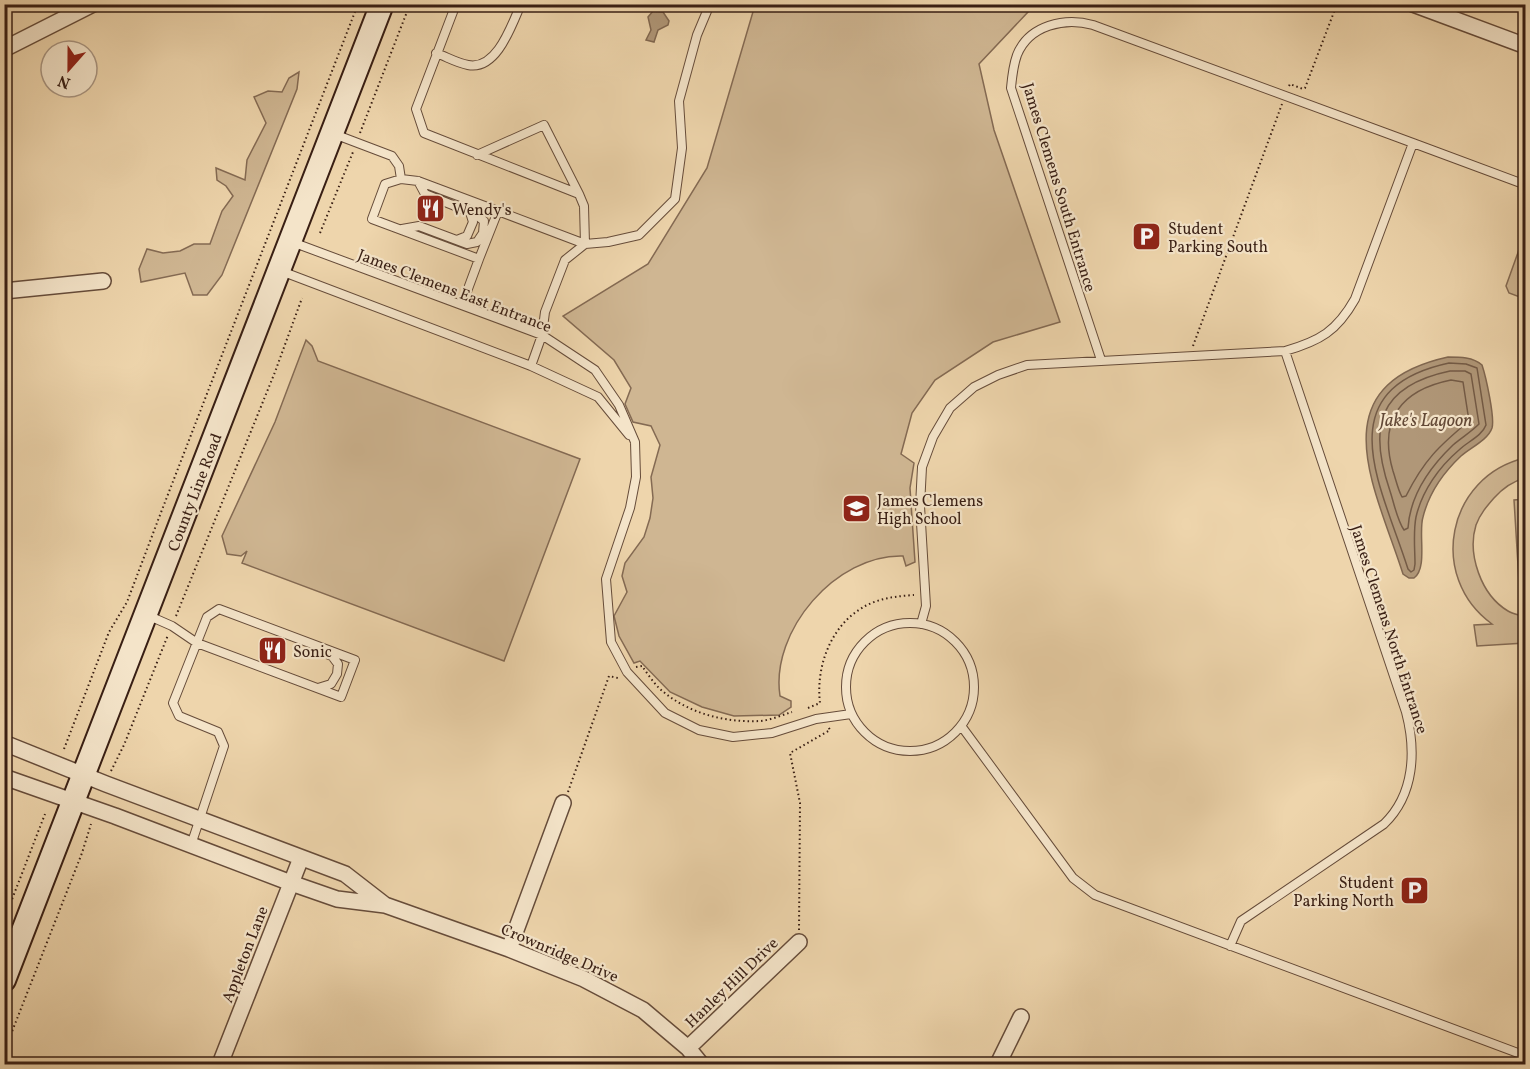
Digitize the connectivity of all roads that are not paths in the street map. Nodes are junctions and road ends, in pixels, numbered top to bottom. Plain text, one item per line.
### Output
1 (93, 4) edge
2 (382, 4) edge
3 (456, 4) edge
4 (521, 4) edge
5 (710, 4) edge
6 (1413, 4) edge
7 (1442, 10) edge
8 (1526, 46) edge
9 (4, 49) edge
10 (436, 53) junction
11 (333, 133) junction
12 (1413, 143) junction
13 (477, 155) junction
14 (401, 179) junction
15 (418, 181) junction
16 (1526, 185) edge
17 (579, 194) junction
18 (498, 211) junction
19 (470, 212) junction
20 (401, 230) junction
21 (457, 240) junction
22 (291, 241) junction
23 (585, 244) junction
24 (479, 259) junction
25 (280, 270) junction
26 (104, 281) dead end
27 (4, 291) edge
28 (462, 305) junction
29 (542, 335) junction
30 (1285, 351) junction
31 (1101, 360) junction
32 (531, 366) junction
33 (634, 442) junction
34 (146, 615) junction
35 (921, 624) junction
36 (277, 631) junction
37 (197, 643) junction
38 (316, 688) junction
39 (851, 714) junction
40 (962, 727) junction
41 (4, 743) edge
42 (84, 774) junction
43 (4, 777) edge
44 (73, 801) junction
45 (563, 803) road end
46 (199, 819) junction
47 (191, 845) junction
48 (301, 858) junction
49 (291, 884) junction
50 (385, 904) junction
51 (799, 942) road end
52 (1230, 946) junction
53 (509, 949) junction
54 (4, 980) edge
55 (1021, 1017) dead end
56 (688, 1048) junction
57 (1526, 1056) edge
58 (220, 1065) edge
59 (701, 1065) edge
60 (998, 1065) edge

1 - 9 street
2 - 11 main road, County Line Road
3 - 10 lane
4 - 10 lane
5 - 23 lane
6 - 7 street
7 - 8 street
10 - 13 lane
11 - 14 lane
11 - 22 main road, County Line Road
12 - 16 lane, James Clemens South Entrance
12 - 30 lane
12 - 31 lane, James Clemens South Entrance
13 - 17 lane
13 - 17 lane
14 - 15 lane
14 - 20 lane
15 - 18 lane
15 - 19 lane
17 - 23 lane
18 - 23 lane
18 - 24 lane
19 - 21 lane
19 - 21 lane
20 - 21 lane
20 - 24 lane
22 - 25 main road, County Line Road
22 - 28 lane, James Clemens East Entrance
23 - 29 lane
24 - 28 lane
25 - 32 lane
25 - 34 main road, County Line Road
26 - 27 street
28 - 29 lane, James Clemens East Entrance
29 - 32 lane
29 - 33 lane, James Clemens East Entrance
30 - 31 lane
30 - 52 lane, James Clemens North Entrance
31 - 35 lane
32 - 33 lane
33 - 39 lane, James Clemens East Entrance
34 - 37 lane
34 - 42 main road, County Line Road
35 - 39 lane
35 - 40 lane
36 - 37 lane
36 - 38 lane
36 - 38 lane
37 - 38 lane
37 - 46 lane
39 - 40 lane
40 - 52 lane
41 - 42 street, Crownridge Drive
42 - 44 main road, County Line Road
42 - 46 street, Crownridge Drive
43 - 44 street, Crownridge Drive
44 - 47 street, Crownridge Drive
44 - 54 main road, County Line Road
45 - 53 street
46 - 47 lane
46 - 48 street, Crownridge Drive
47 - 49 street, Crownridge Drive
48 - 49 street, Appleton Lane
48 - 50 street, Crownridge Drive
49 - 50 street, Crownridge Drive
49 - 58 street, Appleton Lane
50 - 53 street, Crownridge Drive
51 - 56 street, Hanley Hill Drive
52 - 57 lane
53 - 56 street, Crownridge Drive
55 - 60 street
56 - 59 street, Crownridge Drive

